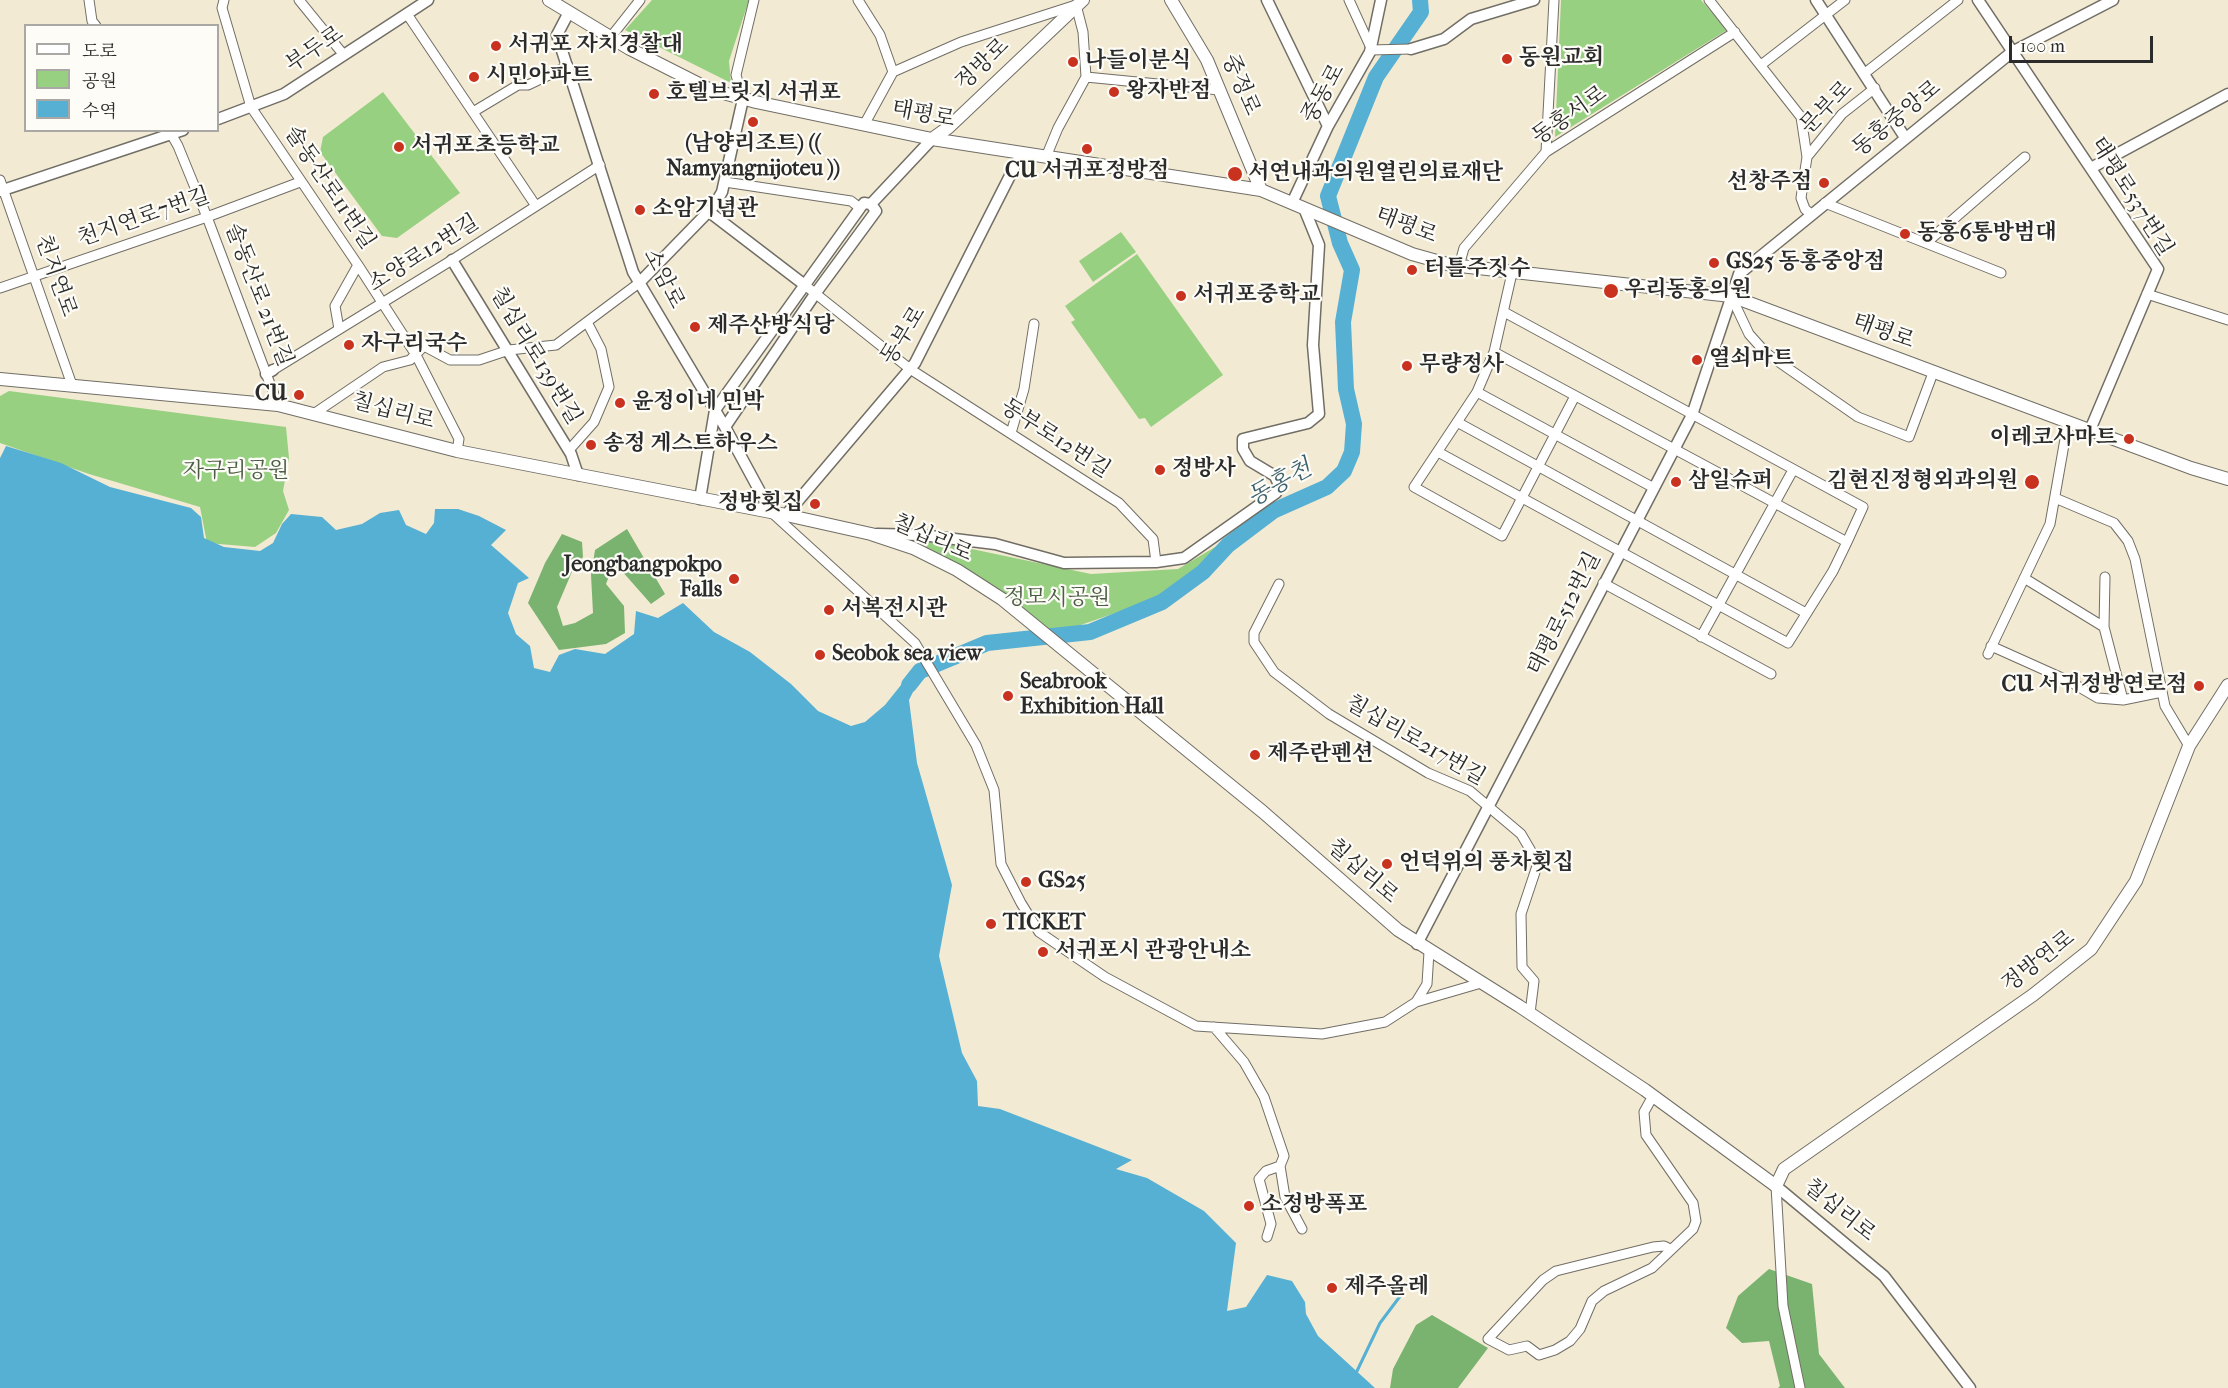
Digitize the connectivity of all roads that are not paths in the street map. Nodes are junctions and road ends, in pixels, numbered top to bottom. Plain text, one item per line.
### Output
1 (89, 0) edge
2 (224, 0) edge
3 (299, 0) edge
4 (428, 0) edge
5 (549, 0) edge
6 (640, 0) edge
7 (754, 0) edge
8 (858, 0) edge
9 (1171, 0) edge
10 (1267, 0) edge
11 (1349, 0) edge
12 (1381, 0) edge
13 (1534, 0) edge
14 (1554, 0) edge
15 (1709, 0) edge
16 (1816, 0) edge
17 (1845, 0) edge
18 (1958, 0) edge
19 (1978, 0) edge
20 (2113, 0) edge
21 (1079, 3) edge
22 (569, 12) junction
23 (407, 14) junction
24 (1826, 15) junction
25 (94, 24) edge
26 (1736, 32) junction
27 (610, 38) junction
28 (1370, 49) junction
29 (1412, 49) joint
30 (2012, 52) junction
31 (343, 54) junction
32 (1761, 65) junction
33 (568, 66) junction
34 (893, 72) junction
35 (1865, 73) junction
36 (1086, 77) junction
37 (1875, 88) junction
38 (1219, 90) junction
39 (2228, 93) edge
40 (743, 99) junction
41 (251, 107) junction
42 (473, 112) junction
43 (219, 119) edge
44 (864, 125) junction
45 (1328, 126) junction
46 (170, 132) edge
47 (1904, 136) junction
48 (932, 139) junction
49 (1546, 152) junction
50 (1021, 154) junction
51 (1046, 157) junction
52 (1807, 157) junction
53 (2025, 158) dead end
54 (600, 165) junction
55 (2091, 168) junction
56 (300, 182) junction
57 (725, 183) junction
58 (2, 187) edge
59 (1261, 190) junction
60 (1292, 203) junction
61 (1826, 203) junction
62 (536, 206) junction
63 (865, 206) junction
64 (1307, 209) junction
65 (708, 212) junction
66 (1812, 215) junction
67 (207, 217) junction
68 (1926, 243) junction
69 (452, 260) junction
70 (358, 265) junction
71 (1459, 266) junction
72 (1512, 273) junction
73 (2001, 273) dead end
74 (35, 276) junction
75 (639, 283) junction
76 (806, 286) junction
77 (0, 288) edge
78 (815, 294) junction
79 (2147, 294) junction
80 (1731, 296) junction
81 (382, 303) junction
82 (1504, 312) junction
83 (2228, 320) edge
84 (587, 322) junction
85 (1034, 324) dead end
86 (339, 329) junction
87 (509, 350) junction
88 (1494, 351) junction
89 (416, 355) junction
90 (910, 369) junction
91 (269, 372) junction
92 (1933, 373) junction
93 (0, 379) edge
94 (72, 385) junction
95 (1478, 392) junction
96 (1575, 396) junction
97 (278, 405) junction
98 (715, 410) junction
99 (315, 413) junction
100 (1692, 415) junction
101 (1457, 422) junction
102 (2068, 422) junction
103 (724, 427) junction
104 (2090, 430) junction
105 (1011, 433) junction
106 (1555, 434) junction
107 (569, 450) junction
108 (1674, 450) junction
109 (458, 452) junction
110 (1438, 452) junction
111 (1537, 467) junction
112 (1793, 470) junction
113 (578, 475) junction
114 (2228, 479) edge
115 (1654, 488) junction
116 (1522, 496) junction
117 (2055, 498) junction
118 (700, 499) junction
119 (1774, 503) junction
120 (771, 512) junction
121 (786, 515) junction
122 (1635, 521) junction
123 (871, 534) junction
124 (1846, 542) junction
125 (1620, 550) junction
126 (1156, 562) junction
127 (1733, 575) junction
128 (2104, 577) dead end
129 (2024, 578) junction
130 (1603, 583) junction
131 (1279, 584) dead end
132 (1718, 603) junction
133 (1806, 614) junction
134 (2104, 627) junction
135 (1701, 637) junction
136 (1771, 674) dead end
137 (2228, 685) edge
138 (2162, 692) junction
139 (2123, 700) junction
140 (2189, 746) junction
141 (1487, 807) junction
142 (1417, 944) junction
143 (1429, 952) junction
144 (1481, 983) junction
145 (1416, 1002) junction
146 (1530, 1013) junction
147 (1214, 1027) junction
148 (1653, 1096) junction
149 (1280, 1166) junction
150 (1776, 1186) junction
151 (1302, 1229) dead end
152 (1267, 1237) dead end
153 (1670, 1249) junction
154 (1800, 1388) edge
155 (1971, 1388) edge

1 - 25 street
2 - 41 street, 솔동산로11번길
3 - 31 street
4 - 23 street, 부두로
5 - 22 main road, 태평로
6 - 27 street
7 - 40 street
8 - 34 street
9 - 38 main road, 중정로
10 - 45 street
11 - 28 street
12 - 28 street, 중동로
13 - 29 street
14 - 49 street
15 - 26 street
16 - 24 street, 문부로
17 - 24 street
18 - 35 street
19 - 30 street, 태평로537번길
20 - 30 street, 동홍중앙로
21 - 34 street
21 - 36 street
21 - 48 main road, 정방로
22 - 27 main road, 태평로
22 - 33 street, 소암로
23 - 31 street, 부두로
23 - 42 street
24 - 32 street
24 - 35 street, 문부로
26 - 32 street
26 - 49 street, 동홍서로
27 - 40 main road, 태평로
28 - 29 street
28 - 45 street, 중동로
30 - 47 street, 동홍중앙로
30 - 55 street, 태평로537번길
31 - 41 street, 부두로
32 - 52 street
33 - 42 street
33 - 54 street, 소암로
34 - 44 street
35 - 37 street, 문부로
36 - 38 street
36 - 51 street
37 - 47 street, 문부로
37 - 52 street, 문부로
38 - 59 main road, 중정로
39 - 55 street
40 - 44 main road, 태평로
40 - 57 street
41 - 43 street, 부두로
41 - 56 street, 솔동산로11번길
42 - 62 street
44 - 48 main road, 태평로
45 - 60 street, 중동로
46 - 58 street
46 - 67 street, 솔동산로 21번길
47 - 61 street, 동홍중앙로
48 - 50 main road, 태평로
48 - 63 street, 정방로
49 - 71 street, 동홍서로
50 - 51 main road, 태평로
50 - 90 street, 동부로
51 - 59 main road, 태평로
52 - 66 street
53 - 68 street
54 - 62 street, 소양로12번길
54 - 75 street, 소암로
55 - 79 street, 태평로537번길
56 - 67 street, 천지연로7번길
56 - 70 street, 솔동산로11번길
57 - 63 street
57 - 65 street
58 - 74 street, 천지연로
59 - 60 main road, 태평로
60 - 64 main road, 태평로
61 - 66 street, 동홍중앙로
61 - 68 street
62 - 69 street, 소양로12번길
63 - 76 street, 정방로
63 - 78 street, 정방로
64 - 71 main road, 태평로
64 - 126 street
65 - 75 street
65 - 76 street
66 - 80 street, 동홍중앙로
67 - 74 street, 천지연로7번길
67 - 91 street, 솔동산로 21번길
68 - 73 street
69 - 81 street, 소양로12번길
69 - 87 street, 칠십리로139번길
70 - 81 street, 솔동산로11번길
70 - 86 street
71 - 72 main road, 태평로
72 - 80 main road, 태평로
72 - 82 street
74 - 77 street, 천지연로7번길
74 - 94 street, 천지연로
75 - 84 street
75 - 98 street, 소암로
76 - 78 street
76 - 98 street, 정방로
78 - 90 street
78 - 103 street, 정방로
79 - 83 street
79 - 104 street, 태평로537번길
80 - 92 main road, 태평로
80 - 92 street
80 - 100 street, 태평로512번길
81 - 86 street, 소양로12번길
81 - 89 street, 솔동산로11번길
82 - 88 street
82 - 100 street
84 - 87 street
84 - 107 street
85 - 105 street
86 - 91 street, 소양로12번길
87 - 89 street
87 - 107 street, 칠십리로139번길
88 - 95 street
88 - 96 street
89 - 99 street
89 - 109 street, 솔동산로11번길
90 - 105 street, 동부로12번길
90 - 121 street, 동부로
91 - 97 street, 솔동산로 21번길
92 - 102 main road, 태평로
93 - 94 main road, 칠십리로
94 - 97 main road, 칠십리로
95 - 101 street
95 - 106 street
96 - 106 street
96 - 108 street
97 - 99 main road, 칠십리로
98 - 103 street, 소암로
98 - 118 street
99 - 109 main road, 칠십리로
100 - 108 street, 태평로512번길
100 - 112 street
101 - 110 street
101 - 111 street
102 - 104 main road, 태평로
102 - 117 street
103 - 120 street, 소암로
104 - 114 main road, 태평로
105 - 126 street, 동부로12번길
106 - 111 street
106 - 115 street
107 - 113 street, 칠십리로139번길
108 - 115 street, 태평로512번길
108 - 119 street
109 - 113 main road, 칠십리로
110 - 116 street
110 - 116 street
111 - 116 street
111 - 122 street
112 - 119 street
112 - 124 street
113 - 118 main road, 칠십리로
115 - 122 street, 태평로512번길
116 - 125 street
117 - 129 street
117 - 138 street
118 - 120 main road, 칠십리로
119 - 124 street
119 - 127 street
120 - 121 main road, 칠십리로
120 - 147 street
121 - 123 main road, 칠십리로
122 - 125 street, 태평로512번길
122 - 127 street
123 - 126 street
123 - 142 main road, 칠십리로
124 - 133 street
125 - 130 street, 태평로512번길
125 - 132 street
127 - 132 street
127 - 133 street
128 - 134 street
129 - 134 street
129 - 139 street
130 - 135 street
130 - 141 street, 태평로512번길
131 - 141 street, 칠십리로217번길
132 - 133 street
132 - 135 street
134 - 139 street
135 - 136 street
137 - 140 main road, 정방연로
138 - 139 street
138 - 140 street
140 - 150 main road, 정방연로
141 - 142 street, 태평로512번길
141 - 146 street, 칠십리로217번길
142 - 143 main road, 칠십리로
143 - 144 main road, 칠십리로
143 - 145 street
144 - 145 street
144 - 146 main road, 칠십리로
145 - 147 street
146 - 148 main road, 칠십리로
147 - 149 street
148 - 150 main road, 칠십리로
148 - 153 street
149 - 151 street
149 - 152 street
150 - 154 street
150 - 155 street, 칠십리로
153 - 153 street

